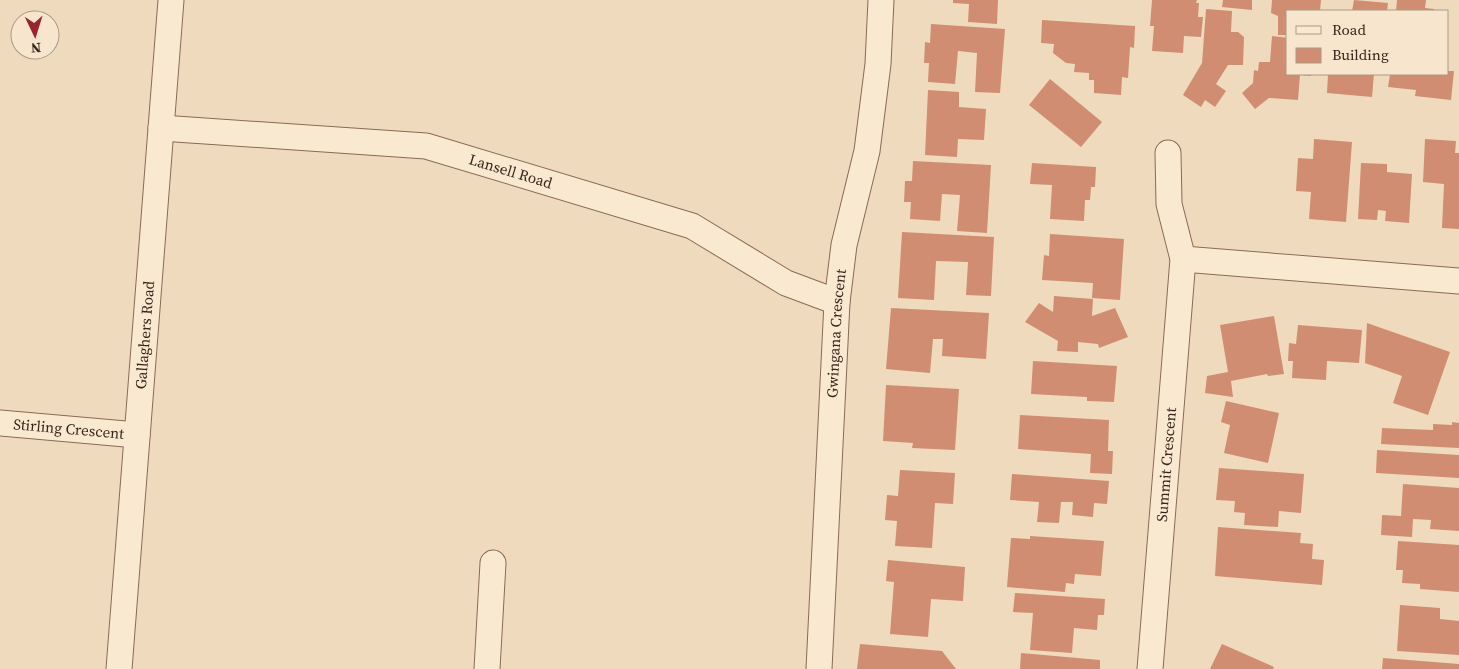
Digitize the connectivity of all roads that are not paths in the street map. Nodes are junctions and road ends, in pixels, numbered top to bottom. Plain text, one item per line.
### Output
1 (171, 0) edge
2 (881, 0) edge
3 (161, 128) junction
4 (1168, 153) dead end
5 (1182, 259) junction
6 (1459, 281) edge
7 (836, 302) junction
8 (0, 424) edge
9 (137, 435) junction
10 (493, 563) dead end
11 (119, 669) edge
12 (487, 669) edge
13 (819, 669) edge
14 (1150, 669) edge

1 - 3 street, Gallaghers Road
2 - 7 street, Gwingana Crescent
3 - 7 street, Lansell Road
3 - 9 street, Gallaghers Road
4 - 5 street, Summit Crescent
5 - 6 street
5 - 14 street, Summit Crescent
7 - 13 street, Gwingana Crescent
8 - 9 street, Stirling Crescent
9 - 11 street, Gallaghers Road
10 - 12 street

